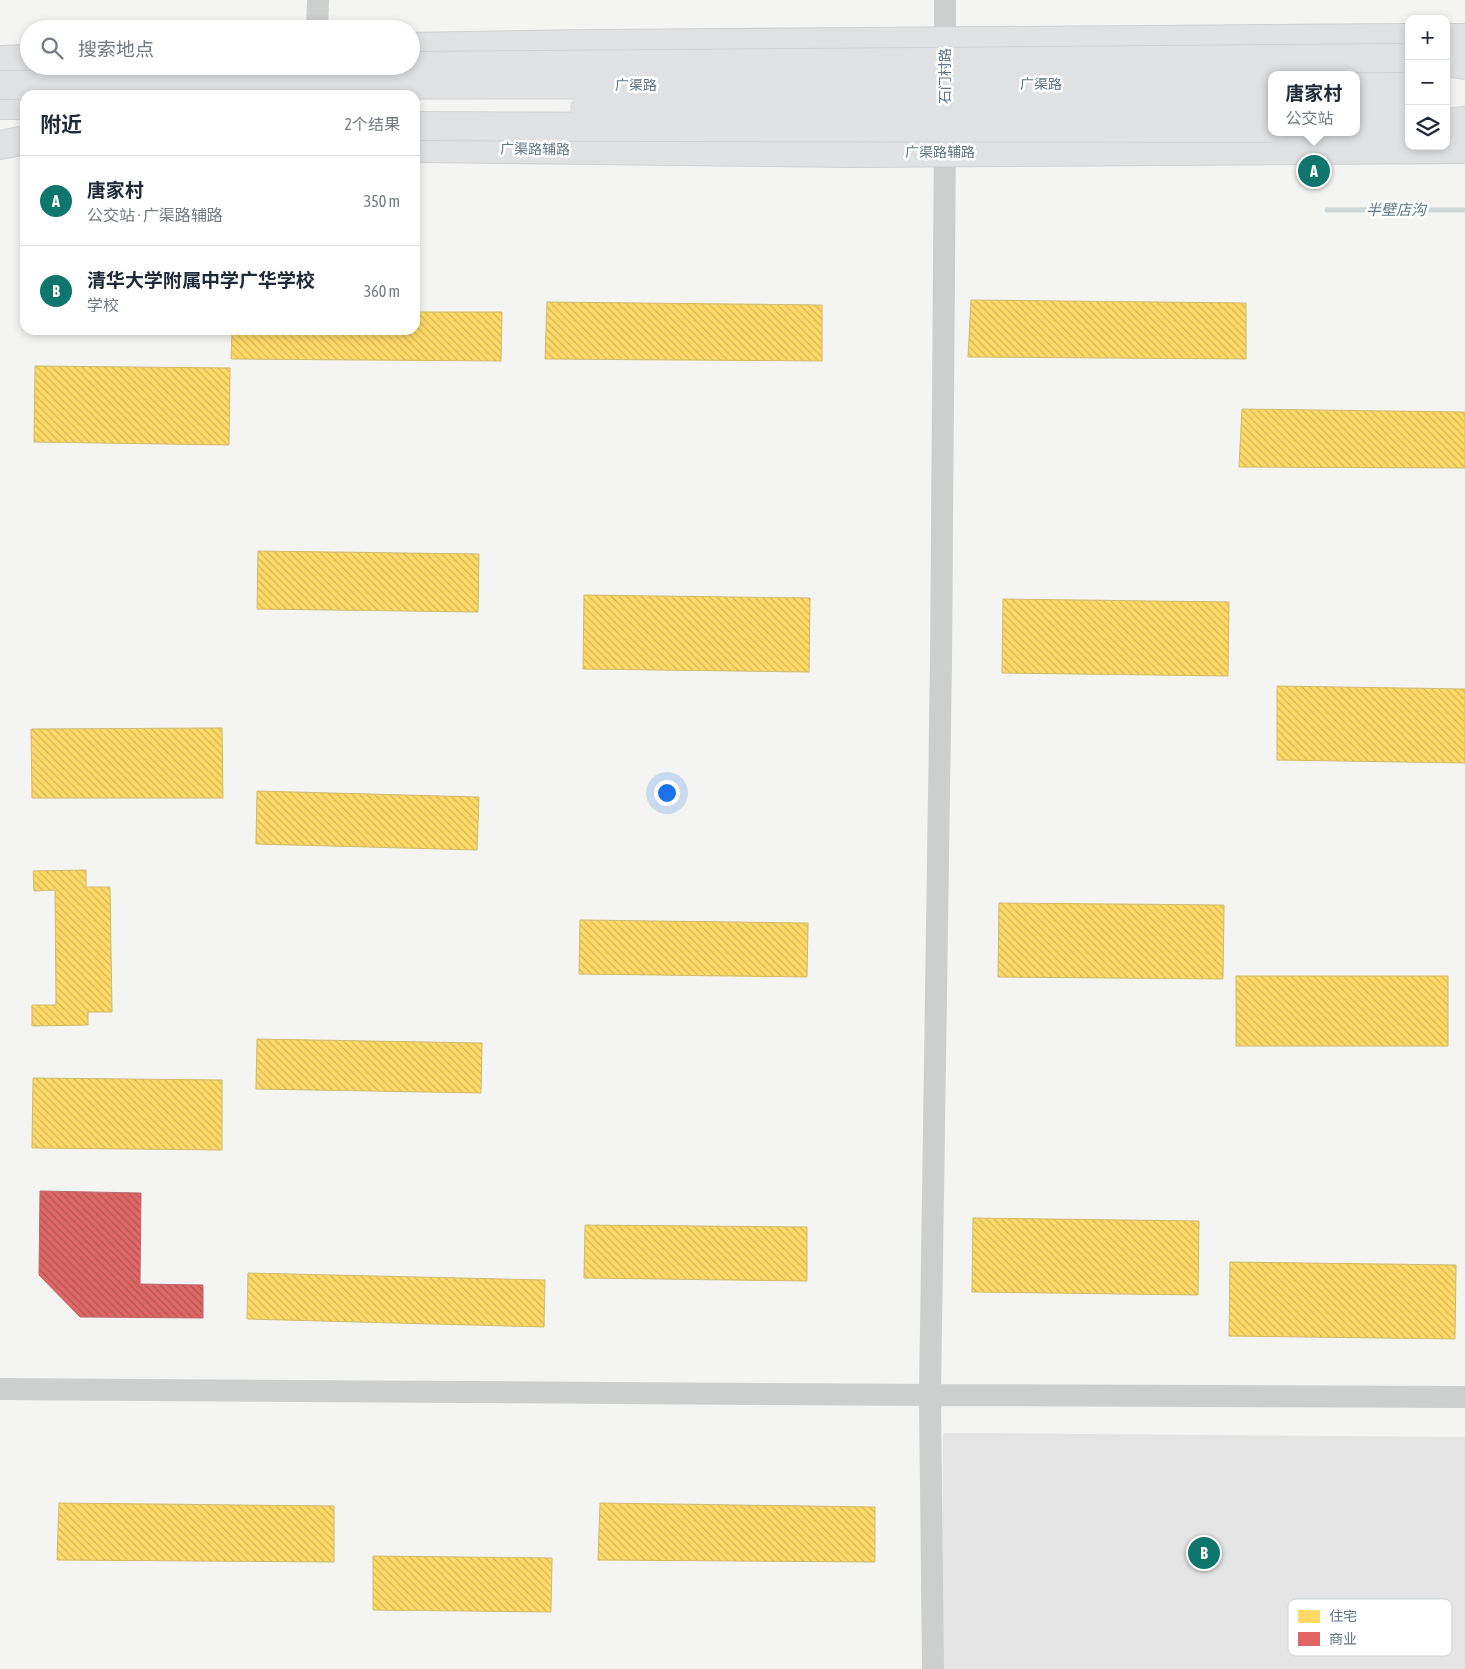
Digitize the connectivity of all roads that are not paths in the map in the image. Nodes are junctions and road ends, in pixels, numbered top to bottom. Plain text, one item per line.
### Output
1 (318, 0) edge
2 (945, 0) edge
3 (317, 20) edge
4 (1405, 38) edge
5 (1450, 38) edge
6 (1465, 38) edge
7 (1119, 41) junction
8 (945, 42) junction
9 (768, 43) junction
10 (420, 46) edge
11 (1405, 58) edge
12 (20, 59) edge
13 (0, 60) edge
14 (1450, 63) edge
15 (1465, 65) edge
16 (420, 66) edge
17 (1465, 77) edge
18 (1450, 78) edge
19 (1405, 80) edge
20 (1360, 83) edge
21 (1268, 84) edge
22 (0, 85) edge
23 (0, 105) edge
24 (20, 105) edge
25 (1268, 106) edge
26 (1360, 106) edge
27 (1405, 106) edge
28 (420, 107) edge
29 (1450, 107) edge
30 (1465, 107) edge
31 (1465, 120) edge
32 (1450, 122) edge
33 (420, 126) edge
34 (1268, 128) edge
35 (1360, 128) edge
36 (1405, 128) edge
37 (20, 141) edge
38 (0, 146) edge
39 (20, 148) edge
40 (420, 148) edge
41 (1465, 150) edge
42 (1121, 151) junction
43 (762, 152) junction
44 (946, 152) junction
45 (0, 1389) edge
46 (930, 1395) junction
47 (1465, 1396) edge
48 (933, 1669) edge

1 - 3 street
2 - 8 street, 石门村路
4 - 7 main road
5 - 6 main road
7 - 8 main road
7 - 42 street
8 - 9 main road
8 - 44 street, 石门村路
9 - 10 main road
9 - 43 street
11 - 16 main road, bridge
12 - 13 main road
14 - 15 main road
17 - 18 main road
19 - 20 main road
21 - 22 main road, 广渠路, bridge
23 - 24 main road
25 - 28 main road, 广渠路, bridge
26 - 27 main road
29 - 30 main road
31 - 32 main road
33 - 34 main road, bridge
35 - 36 main road
37 - 38 main road
38 - 39 main road
40 - 43 main road, 广渠路辅路
41 - 42 main road, 广渠路辅路
42 - 44 main road, 广渠路辅路
43 - 44 main road, 广渠路辅路
44 - 46 street, 石门村路
45 - 46 street
46 - 47 street
46 - 48 street, 石门村路

